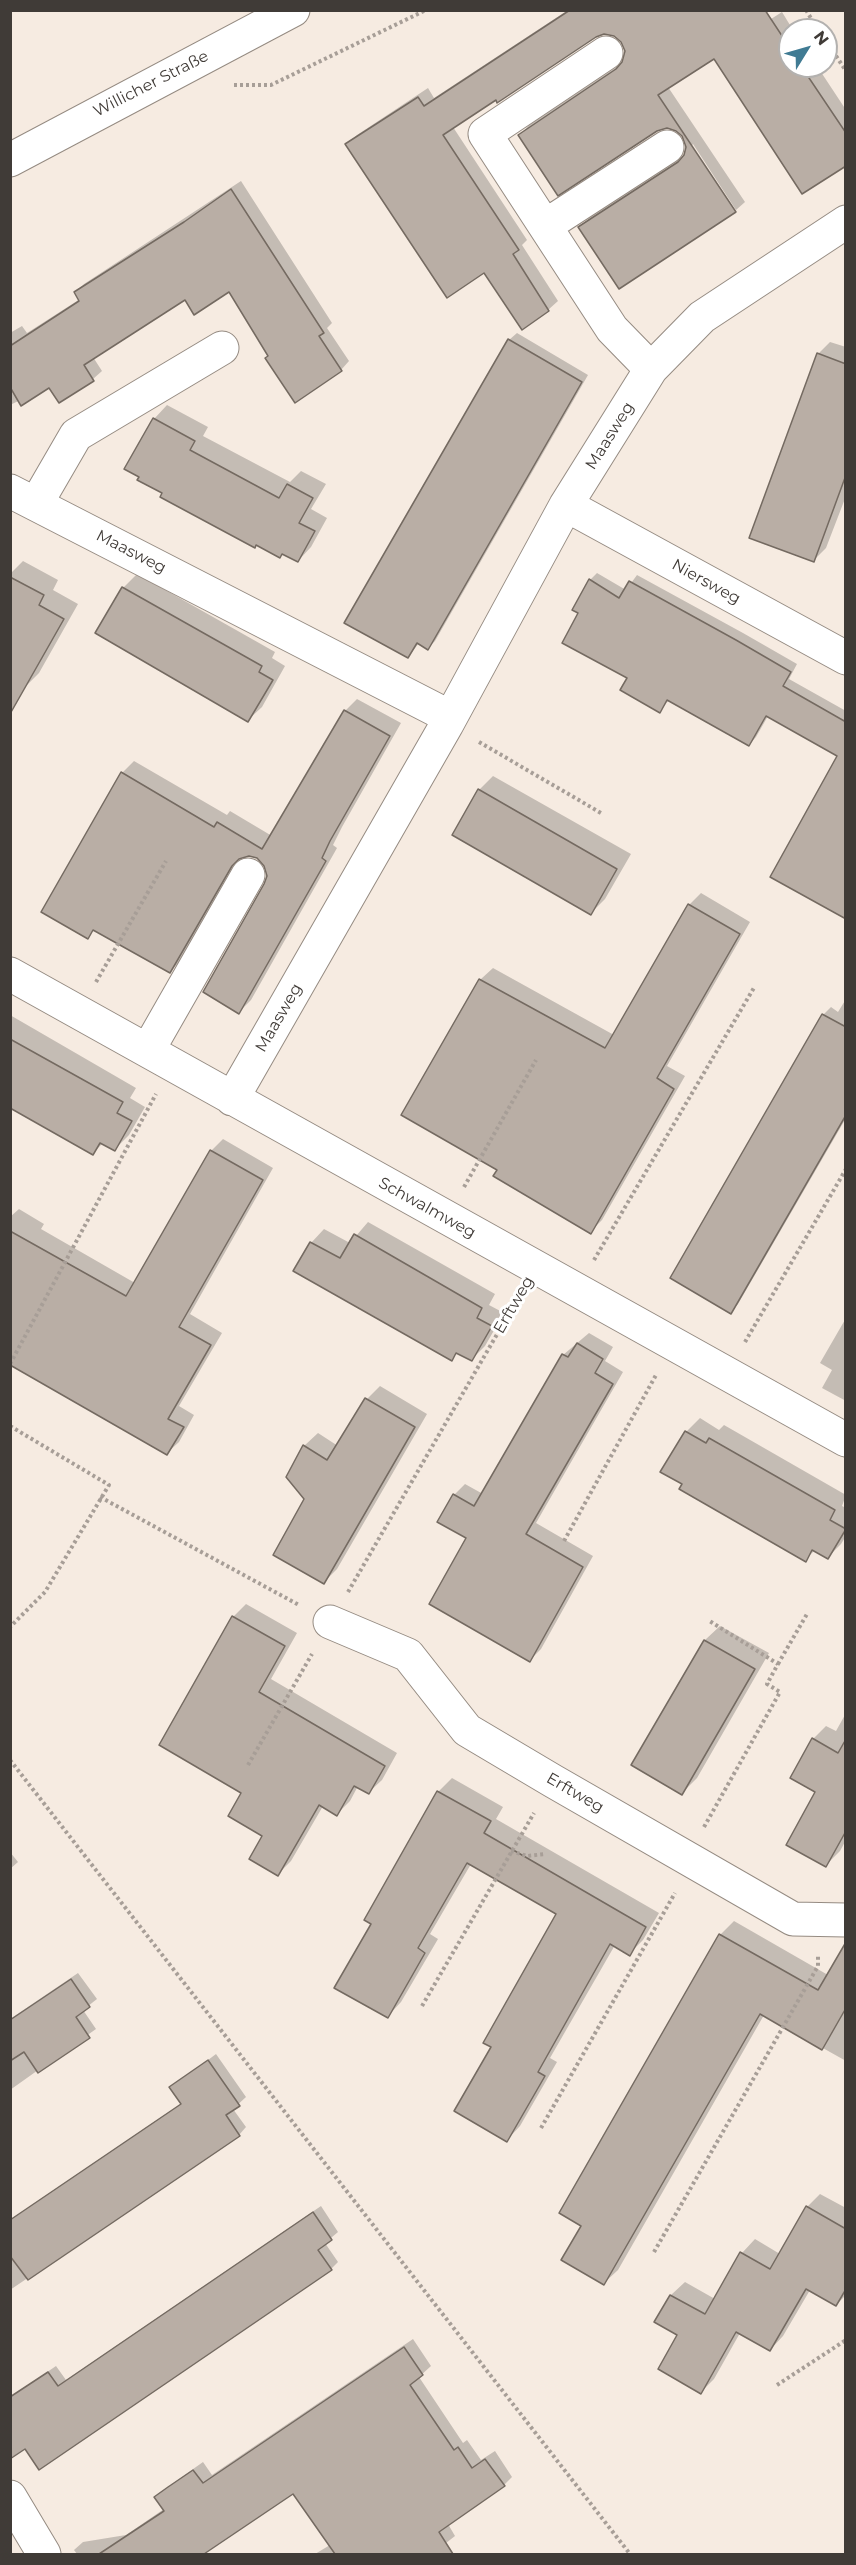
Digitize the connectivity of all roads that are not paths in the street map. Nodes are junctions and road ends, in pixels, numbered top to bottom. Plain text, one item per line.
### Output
1 (293, 10) edge
2 (606, 53) dead end
3 (667, 147) dead end
4 (10, 160) edge
5 (846, 222) edge
6 (545, 226) junction
7 (222, 348) dead end
8 (651, 369) junction
9 (23, 497) edge
10 (566, 505) junction
11 (846, 658) edge
12 (448, 720) junction
13 (248, 875) dead end
14 (10, 974) edge
15 (160, 1058) junction
16 (232, 1100) junction
17 (846, 1440) edge
18 (330, 1622) road end
19 (831, 1920) edge
20 (10, 2497) edge
21 (44, 2554) edge

1 - 4 street, Willicher Straße
2 - 6 street
3 - 6 street
5 - 8 street, Maasweg
6 - 8 street
7 - 9 street, Maasweg
8 - 10 street, Maasweg
9 - 12 street, Maasweg
10 - 11 street, Niersweg
10 - 12 street, Maasweg
12 - 16 street, Maasweg
13 - 15 street
14 - 15 street, Schwalmweg
15 - 16 street, Schwalmweg
16 - 17 street, Schwalmweg
18 - 19 street, Erftweg
20 - 21 street

